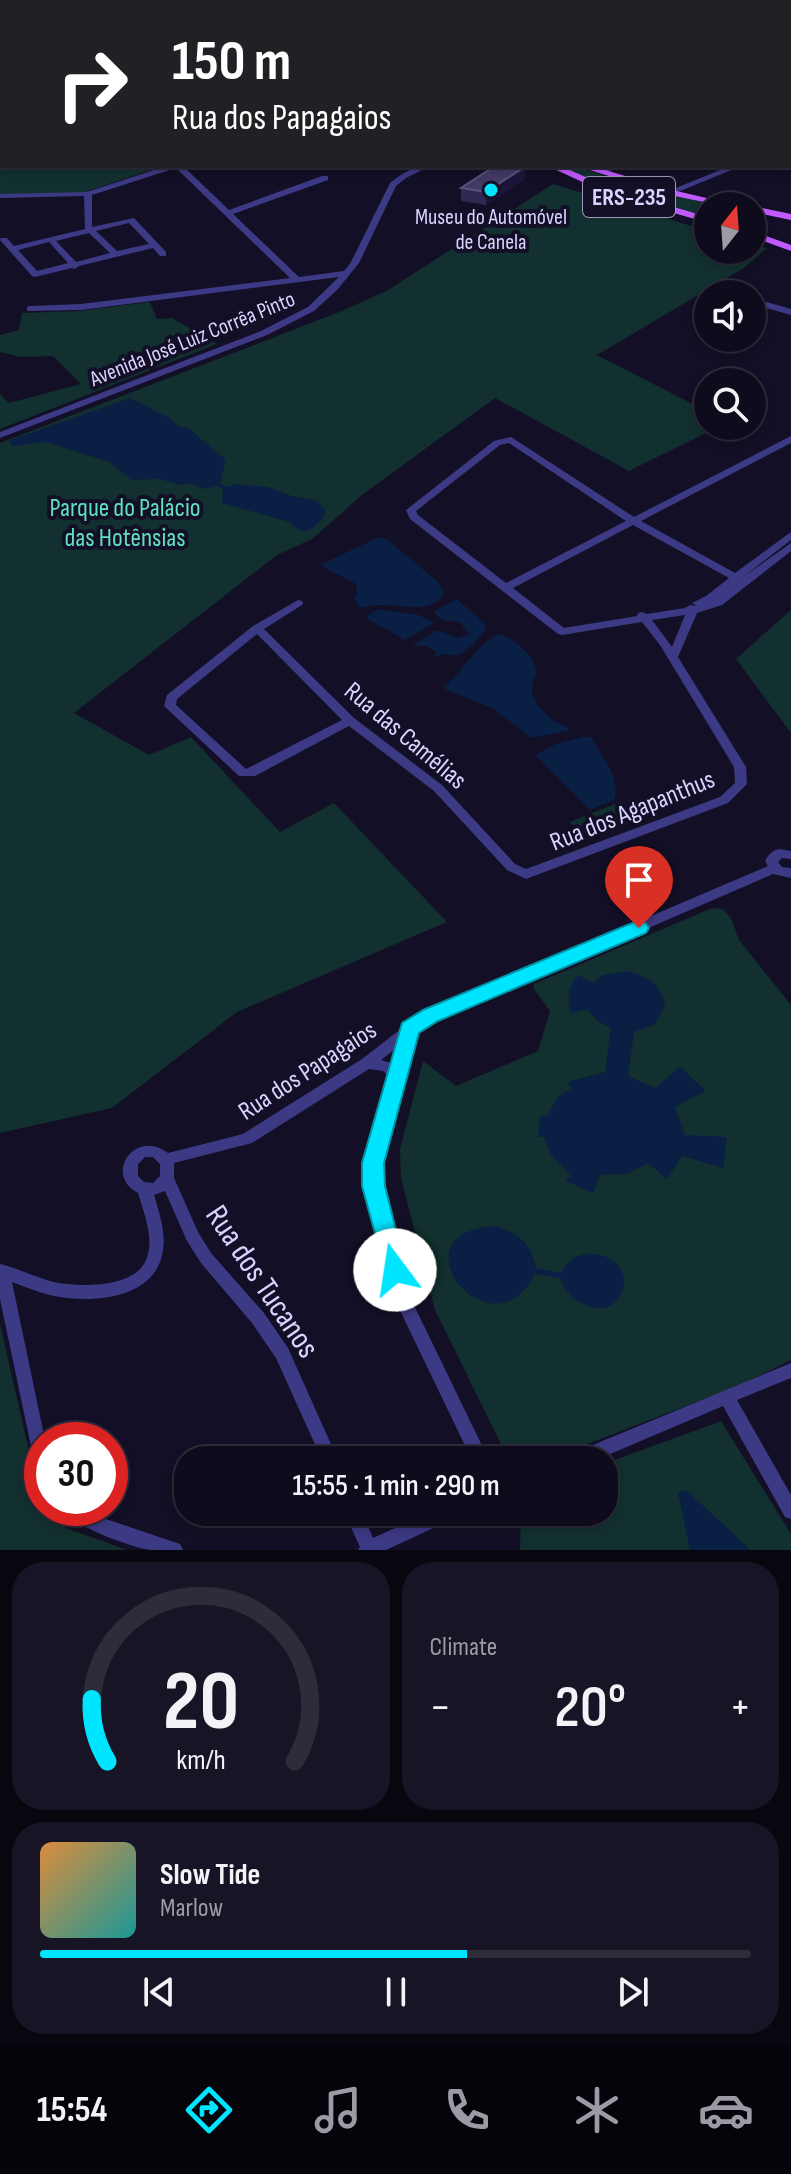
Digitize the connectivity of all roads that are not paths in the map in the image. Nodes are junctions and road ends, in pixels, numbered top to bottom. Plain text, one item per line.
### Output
1 (171, 168) edge
2 (179, 168) edge
3 (421, 168) edge
4 (557, 168) edge
5 (588, 168) edge
6 (614, 168) edge
7 (732, 168) edge
8 (601, 172) junction
9 (325, 178) dead end
10 (670, 192) junction
11 (88, 194) junction
12 (0, 196) edge
13 (694, 197) edge
14 (766, 212) edge
15 (229, 213) junction
16 (766, 213) edge
17 (694, 216) edge
18 (791, 218) edge
19 (776, 225) junction
20 (90, 230) junction
21 (766, 230) edge
22 (766, 236) edge
23 (50, 239) junction
24 (766, 239) edge
25 (4, 240) dead end
26 (154, 245) junction
27 (791, 246) edge
28 (11, 249) junction
29 (163, 254) dead end
30 (116, 255) junction
31 (75, 266) junction
32 (348, 273) junction
33 (296, 279) junction
34 (766, 305) edge
35 (30, 309) dead end
36 (791, 312) edge
37 (0, 435) edge
38 (791, 439) edge
39 (633, 521) junction
40 (791, 535) edge
41 (791, 546) edge
42 (740, 579) junction
43 (507, 587) junction
44 (298, 603) dead end
45 (690, 608) junction
46 (642, 616) junction
47 (257, 628) junction
48 (673, 657) junction
49 (350, 721) junction
50 (791, 855) edge
51 (774, 868) junction
52 (791, 873) edge
53 (526, 874) joint
54 (409, 1029) junction
55 (367, 1063) junction
56 (398, 1077) junction
57 (167, 1159) junction
58 (167, 1179) junction
59 (144, 1188) junction
60 (1, 1271) edge
61 (791, 1370) edge
62 (726, 1396) junction
63 (33, 1422) edge
64 (324, 1446) edge
65 (474, 1446) edge
66 (610, 1446) edge
67 (791, 1511) edge
68 (102, 1526) edge
69 (359, 1526) edge
70 (419, 1526) edge
71 (174, 1550) edge
72 (368, 1550) edge

1 - 11 street
2 - 15 street
3 - 32 street, Avenida José Luiz Corrêa Pinto
4 - 17 main road, ERS-235
5 - 8 main road, ERS-235
6 - 8 street
7 - 10 street
8 - 10 main road, ERS-235
9 - 15 street
10 - 13 main road, ERS-235
11 - 12 street
11 - 20 street
14 - 18 main road
15 - 33 street
16 - 19 main road
18 - 19 main road
19 - 21 main road
19 - 22 main road
20 - 23 street
20 - 26 street
20 - 30 street
23 - 28 street
23 - 31 street
24 - 27 main road
25 - 28 street
26 - 29 street
26 - 30 street
28 - 31 street
30 - 31 street
32 - 33 street
32 - 37 street, Avenida José Luiz Corrêa Pinto
33 - 35 street
34 - 36 street
38 - 39 street
39 - 42 street
39 - 43 street
39 - 43 street
40 - 42 street
41 - 42 street
42 - 45 street
43 - 46 street
44 - 47 street
45 - 46 street
45 - 48 street
46 - 48 street, Rua dos Agapanthus
47 - 49 street, Rua das Camélias
47 - 49 street
48 - 53 street, Rua dos Agapanthus
49 - 53 street, Rua das Camélias
50 - 51 street, Rua dos Papagaios
51 - 52 street
51 - 54 street, Rua dos Papagaios
54 - 55 street, Rua dos Papagaios
54 - 56 street
55 - 56 street
55 - 57 street, Rua dos Papagaios
56 - 65 street
57 - 58 street
57 - 59 street, Rua dos Papagaios
58 - 59 street
58 - 64 street, Rua dos Tucanos
59 - 60 street, Rua dos Papagaios
60 - 63 street
61 - 62 street
62 - 66 street
62 - 67 street
68 - 71 street
69 - 72 street
70 - 72 street

